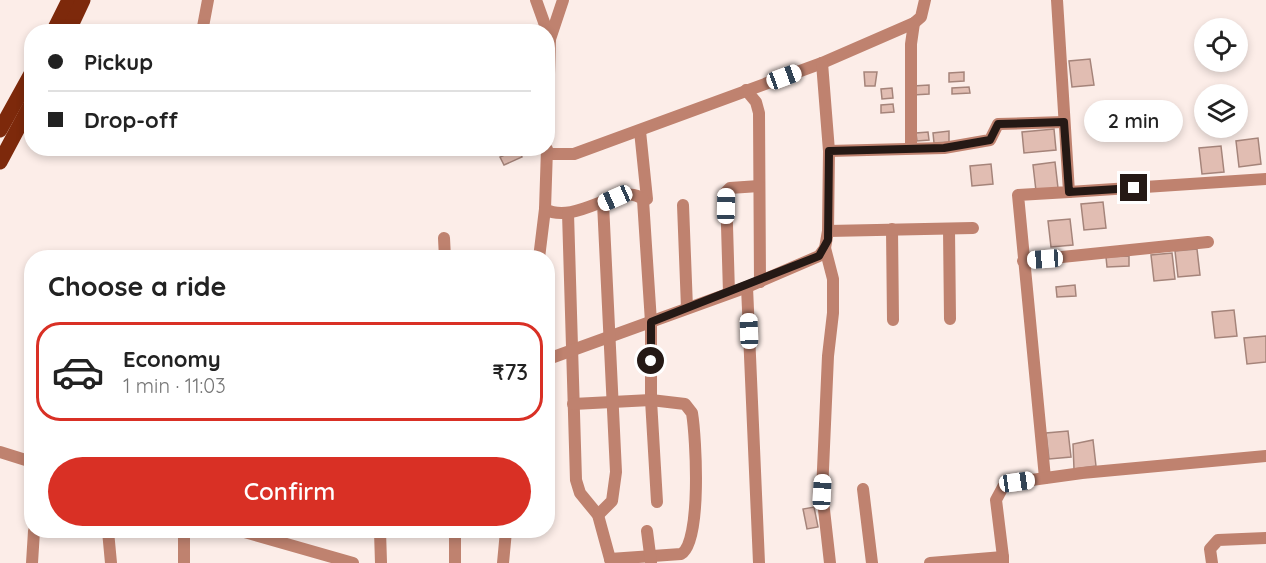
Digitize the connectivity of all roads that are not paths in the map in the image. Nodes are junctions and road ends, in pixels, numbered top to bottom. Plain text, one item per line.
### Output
1 (69, 0) edge
2 (83, 0) edge
3 (208, 0) edge
4 (536, 0) edge
5 (563, 0) edge
6 (925, 0) edge
7 (1057, 0) edge
8 (914, 23) junction
9 (58, 24) edge
10 (72, 24) edge
11 (203, 24) edge
12 (545, 24) edge
13 (555, 24) edge
14 (822, 63) junction
15 (24, 86) edge
16 (746, 90) junction
17 (24, 117) edge
18 (1064, 122) junction
19 (0, 130) edge
20 (639, 131) junction
21 (911, 148) junction
22 (829, 151) junction
23 (555, 152) edge
24 (547, 156) edge
25 (0, 162) edge
26 (1266, 179) edge
27 (759, 186) junction
28 (1069, 192) junction
29 (647, 199) dead end
30 (603, 203) junction
31 (683, 205) dead end
32 (545, 209) junction
33 (568, 213) junction
34 (973, 228) dead end
35 (892, 229) junction
36 (949, 229) junction
37 (828, 231) junction
38 (444, 238) dead end
39 (1208, 242) dead end
40 (825, 249) junction
41 (445, 250) edge
42 (540, 250) edge
43 (1023, 261) junction
44 (760, 282) junction
45 (747, 287) junction
46 (729, 293) junction
47 (687, 308) junction
48 (950, 319) dead end
49 (893, 320) dead end
50 (651, 322) junction
51 (610, 336) junction
52 (571, 350) junction
53 (555, 356) edge
54 (651, 400) junction
55 (614, 402) junction
56 (573, 404) junction
57 (0, 453) edge
58 (1266, 456) edge
59 (24, 460) edge
60 (1045, 478) junction
61 (863, 489) dead end
62 (657, 502) dead end
63 (598, 514) junction
64 (647, 531) dead end
65 (34, 538) edge
66 (109, 538) edge
67 (184, 538) edge
68 (268, 538) edge
69 (380, 538) edge
70 (455, 538) edge
71 (505, 538) edge
72 (1266, 538) edge
73 (651, 559) edge
74 (1003, 560) edge
75 (611, 561) edge
76 (952, 562) edge
77 (32, 563) edge
78 (111, 563) edge
79 (184, 563) edge
80 (353, 563) edge
81 (381, 563) edge
82 (455, 563) edge
83 (503, 563) edge
84 (759, 563) edge
85 (830, 563) edge
86 (872, 563) edge
87 (930, 563) edge
88 (1212, 563) edge

1 - 9 main road
2 - 10 main road
3 - 11 street
4 - 12 street
5 - 13 street
6 - 8 street
7 - 18 street
8 - 14 street
8 - 21 street
14 - 16 street
14 - 22 street
15 - 19 main road
16 - 20 street
16 - 27 street
17 - 25 main road
18 - 21 street
18 - 28 street
20 - 23 street
20 - 29 street
21 - 22 street
22 - 37 street
24 - 32 street
26 - 28 street
27 - 44 street
27 - 46 street
28 - 43 street
30 - 33 street
30 - 50 street
30 - 51 street
31 - 47 street
32 - 33 street
32 - 42 street
33 - 52 street
34 - 36 street
35 - 36 street
35 - 37 street
35 - 49 street
36 - 48 street
37 - 40 street
38 - 41 street
39 - 43 street
40 - 44 street
40 - 85 street
43 - 60 street
44 - 45 street
45 - 46 street
45 - 84 street
46 - 47 street
47 - 50 street
50 - 51 street
50 - 54 street
51 - 52 street
51 - 55 street
52 - 53 street
52 - 56 street
54 - 55 street
54 - 62 street
54 - 73 street
55 - 56 street
55 - 63 street
56 - 63 street
57 - 59 street
58 - 60 street
60 - 74 street
61 - 86 street
63 - 75 street
64 - 73 street
65 - 77 street
66 - 78 street
67 - 79 street
68 - 80 street
69 - 81 street
70 - 82 street
71 - 83 street
72 - 88 street
73 - 75 street
74 - 76 street
76 - 87 street

